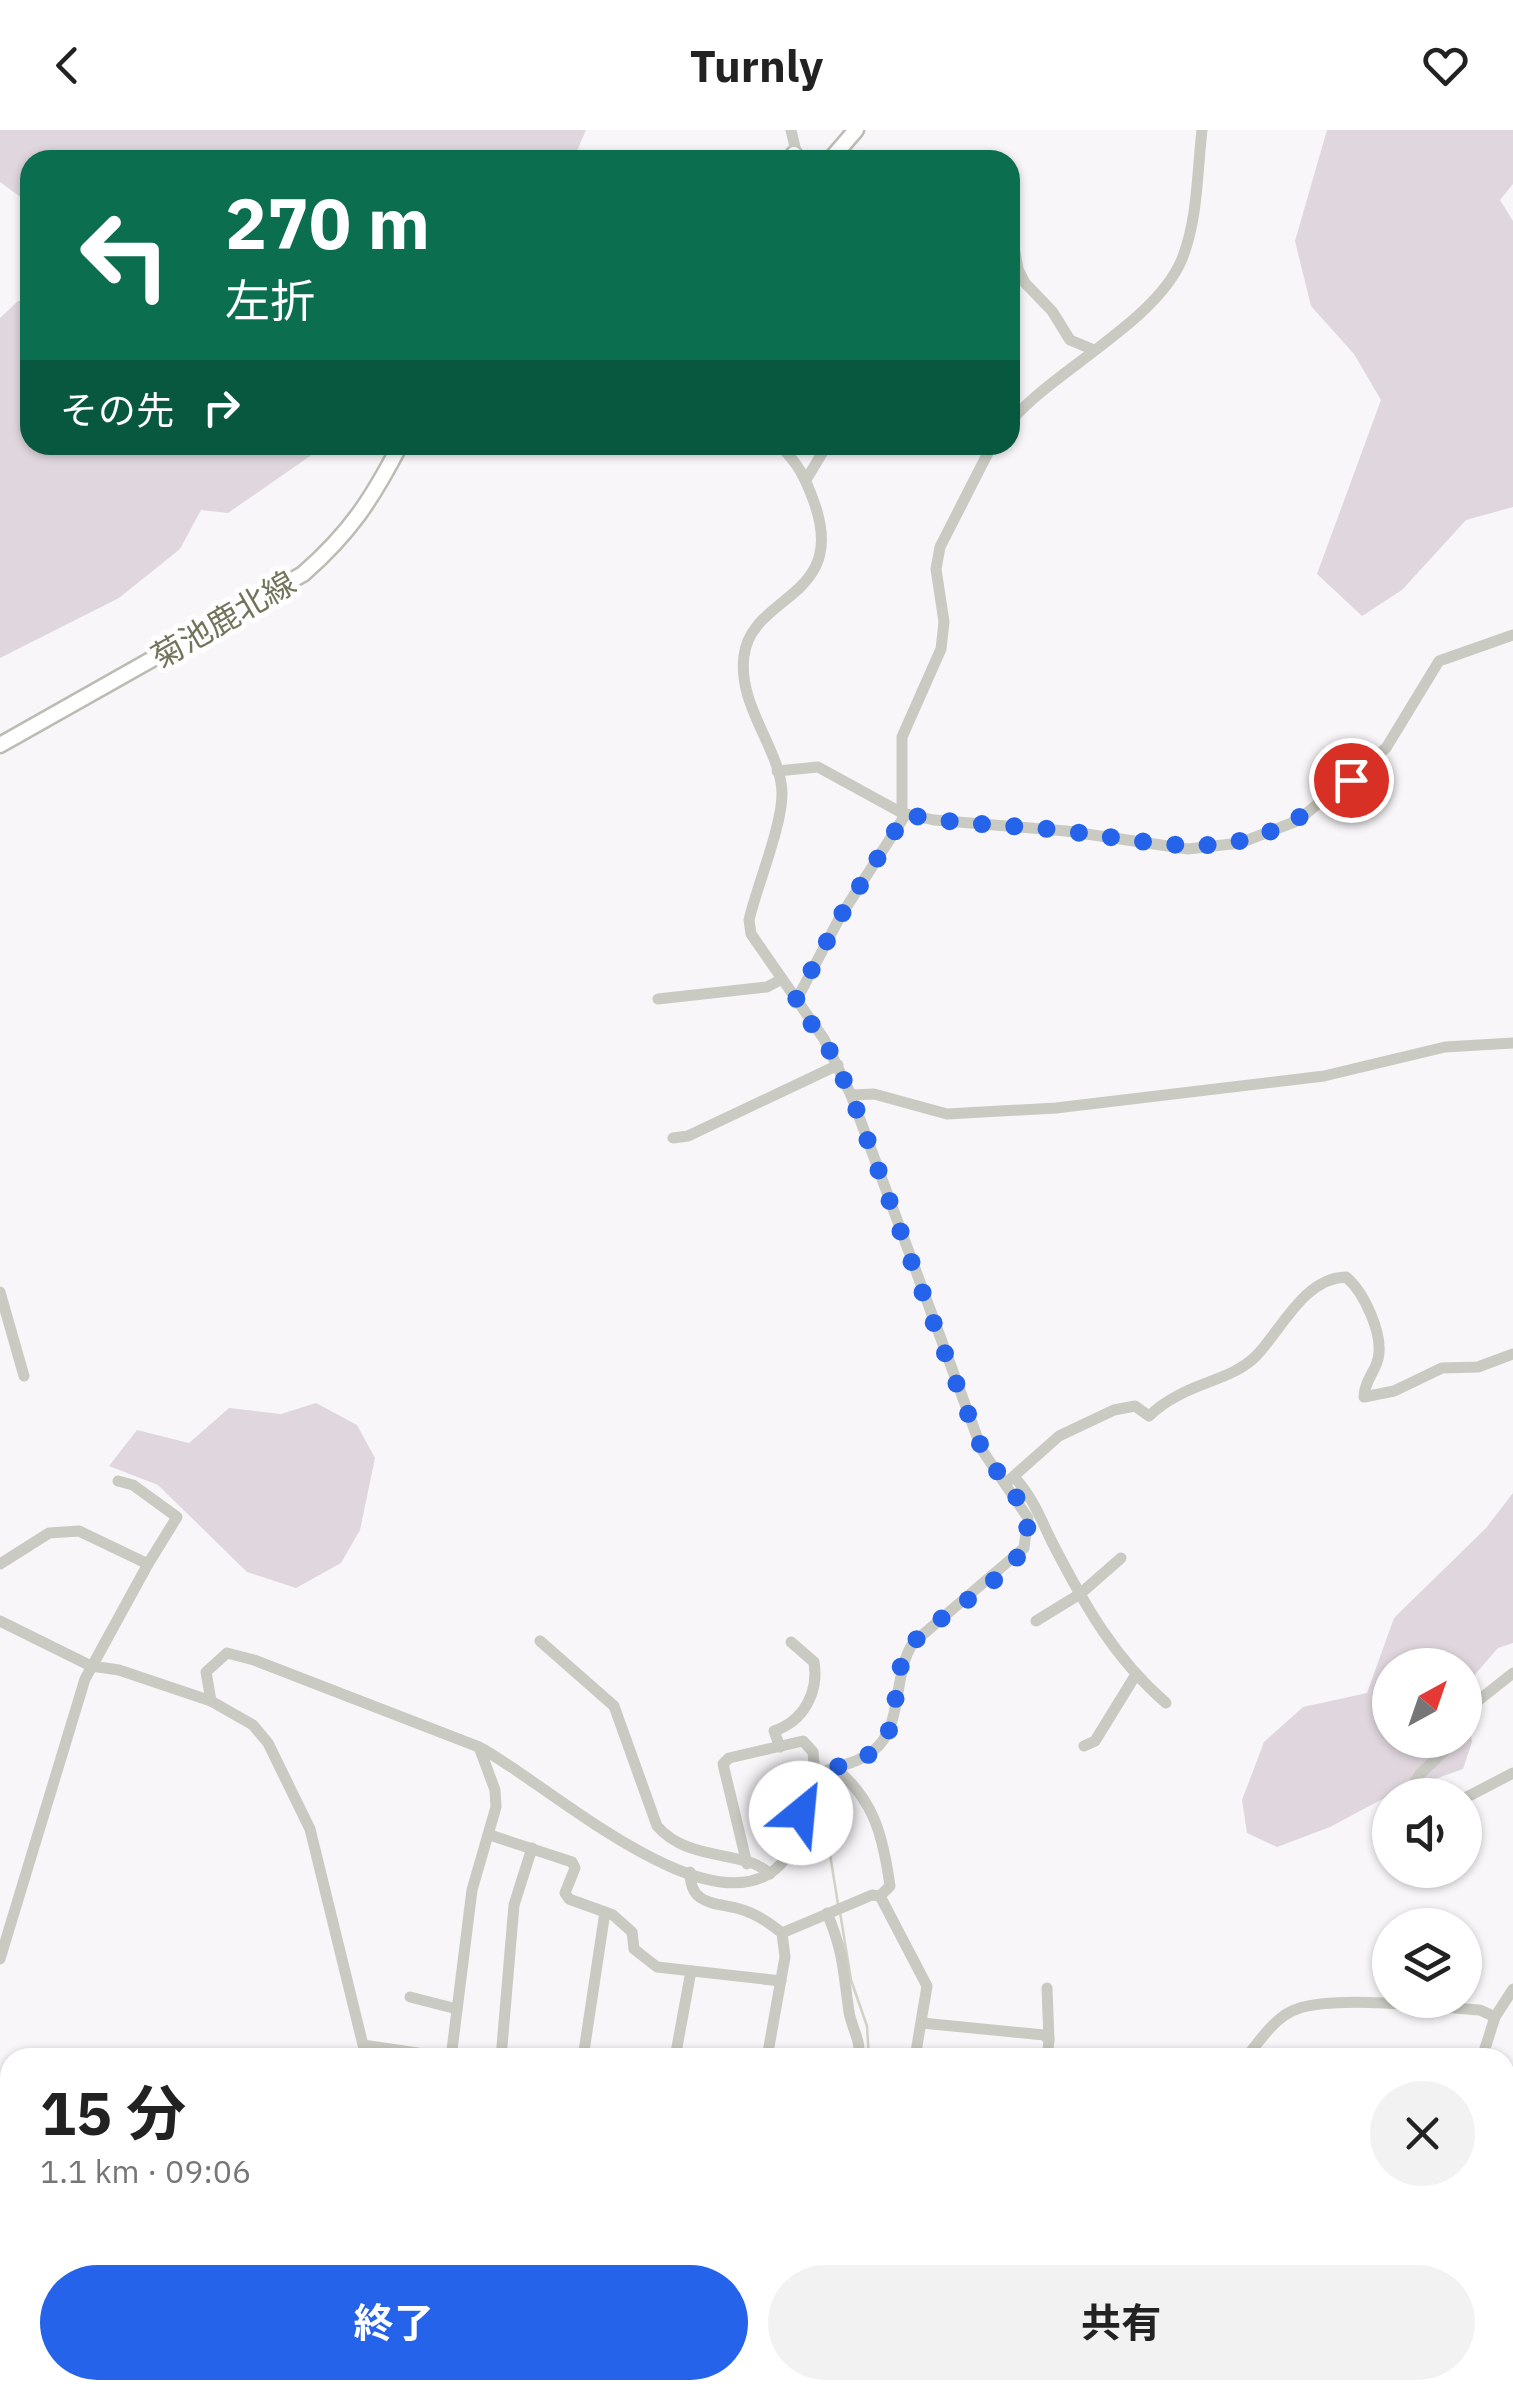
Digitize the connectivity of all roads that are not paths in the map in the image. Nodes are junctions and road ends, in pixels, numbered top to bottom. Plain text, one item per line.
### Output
1 (856, 130) edge
2 (1202, 130) edge
3 (839, 150) edge
4 (1020, 273) edge
5 (1094, 350) junction
6 (1020, 413) edge
7 (395, 455) edge
8 (790, 455) edge
9 (820, 455) edge
10 (987, 455) edge
11 (806, 480) junction
12 (1513, 635) edge
13 (0, 744) edge
14 (777, 771) junction
15 (904, 813) junction
16 (780, 980) junction
17 (658, 999) dead end
18 (794, 1003) junction
19 (1513, 1043) edge
20 (838, 1066) junction
21 (851, 1095) junction
22 (674, 1138) dead end
23 (0, 1292) edge
24 (1513, 1354) edge
25 (24, 1376) dead end
26 (1010, 1480) junction
27 (118, 1481) dead end
28 (1121, 1558) dead end
29 (0, 1564) edge
30 (148, 1564) junction
31 (1080, 1594) junction
32 (0, 1620) edge
33 (1036, 1622) dead end
34 (540, 1641) dead end
35 (791, 1642) dead end
36 (90, 1666) junction
37 (1513, 1673) edge
38 (1136, 1676) junction
39 (1482, 1698) edge
40 (211, 1702) junction
41 (1166, 1703) dead end
42 (1084, 1746) dead end
43 (479, 1747) junction
44 (780, 1747) junction
45 (1437, 1758) edge
46 (834, 1766) junction
47 (1513, 1774) edge
48 (815, 1776) junction
49 (1417, 1778) edge
50 (1482, 1790) edge
51 (490, 1835) junction
52 (532, 1848) junction
53 (747, 1864) junction
54 (690, 1872) junction
55 (770, 1874) junction
56 (880, 1896) junction
57 (605, 1912) junction
58 (827, 1913) junction
59 (782, 1933) junction
60 (0, 1959) edge
61 (691, 1971) junction
62 (781, 1981) junction
63 (1046, 1988) dead end
64 (1513, 1989) edge
65 (410, 1997) dead end
66 (457, 2009) junction
67 (1495, 2016) junction
68 (922, 2024) junction
69 (1048, 2040) junction
70 (361, 2048) edge
71 (452, 2048) edge
72 (502, 2048) edge
73 (585, 2048) edge
74 (677, 2048) edge
75 (769, 2048) edge
76 (860, 2048) edge
77 (916, 2048) edge
78 (1048, 2048) edge
79 (1255, 2048) edge
80 (1485, 2048) edge

1 - 3 main road
2 - 5 street
4 - 5 street
5 - 6 street
7 - 13 main road, 菊池鹿北線
8 - 11 street
9 - 11 street
10 - 15 street
11 - 14 street
12 - 15 street
14 - 15 street
14 - 16 street
15 - 18 street
16 - 17 street
16 - 18 street
18 - 20 street
19 - 21 street
20 - 21 street
20 - 22 street
21 - 26 street
23 - 25 street
24 - 26 street
26 - 31 street
26 - 46 street
27 - 30 street
28 - 31 street
29 - 30 street
30 - 36 street
31 - 33 street
31 - 38 street
32 - 36 street
34 - 53 street
35 - 44 street
36 - 40 street
36 - 60 street
37 - 39 street
38 - 41 street
38 - 42 street
40 - 43 street
40 - 70 street
43 - 51 street
43 - 54 street
44 - 48 street
44 - 53 street
45 - 49 street
46 - 48 street
46 - 56 street
47 - 50 street
48 - 55 street
51 - 52 street
51 - 66 street
52 - 57 street
52 - 72 street
53 - 55 street
54 - 55 street
54 - 59 street
56 - 58 street
56 - 68 street
57 - 61 street
57 - 73 street
58 - 59 street
58 - 76 street
59 - 62 street
61 - 62 street
61 - 74 street
62 - 75 street
63 - 69 street
64 - 67 street
65 - 66 street
66 - 71 street
67 - 79 street
67 - 80 street
68 - 69 street
68 - 77 street
69 - 78 street

